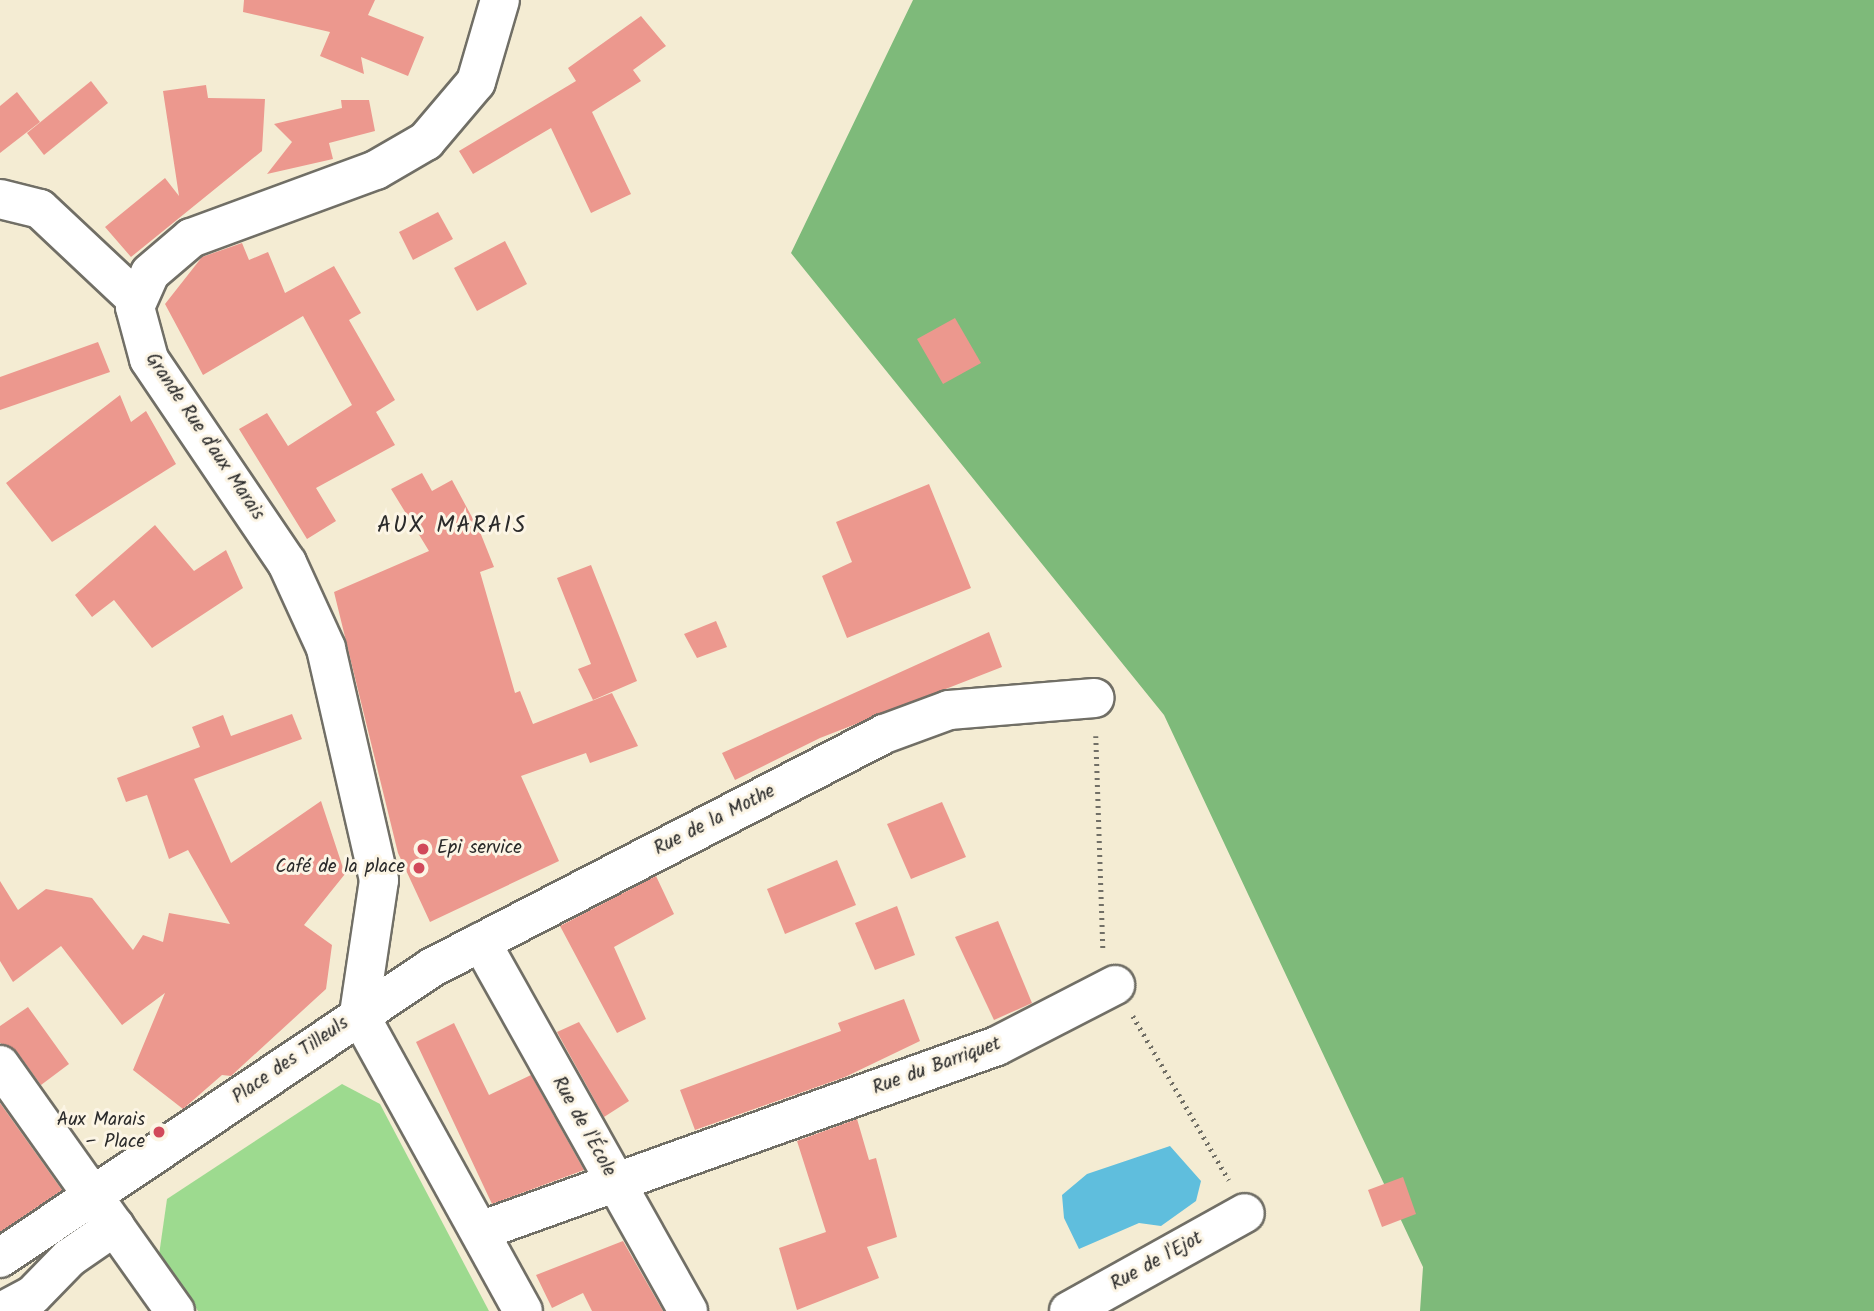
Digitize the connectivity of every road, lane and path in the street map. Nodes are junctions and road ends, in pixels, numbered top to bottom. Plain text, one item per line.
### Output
1 (500, 0) edge
2 (0, 199) edge
3 (136, 299) junction
4 (1095, 698) joint
5 (481, 942) junction
6 (1115, 985) junction
7 (359, 1014) junction
8 (0, 1065) edge
9 (613, 1181) junction
10 (105, 1211) junction
11 (1245, 1213) joint
12 (480, 1231) junction
13 (3, 1252) edge
14 (69, 1258) junction
15 (3, 1311) edge
16 (176, 1311) edge
17 (523, 1311) edge
18 (688, 1311) edge
19 (1069, 1311) edge

1 - 3 street
2 - 3 street
3 - 7 street, Grande Rue d'aux Marais
4 - 5 street, Rue de la Mothe
4 - 6 path
5 - 7 street, Rue de la Mothe
5 - 9 street, Rue de l'École
6 - 9 street, Rue du Barriquet
6 - 11 path
7 - 10 street, Place des Tilleuls
7 - 12 street, Place des Tilleuls
8 - 10 street
9 - 12 street, Rue du Barriquet
9 - 18 street, Rue de l'École
10 - 13 street
10 - 14 street
10 - 16 street
11 - 19 street, Rue de l'Ejot
12 - 17 street, Place des Tilleuls
13 - 14 street
14 - 15 street

